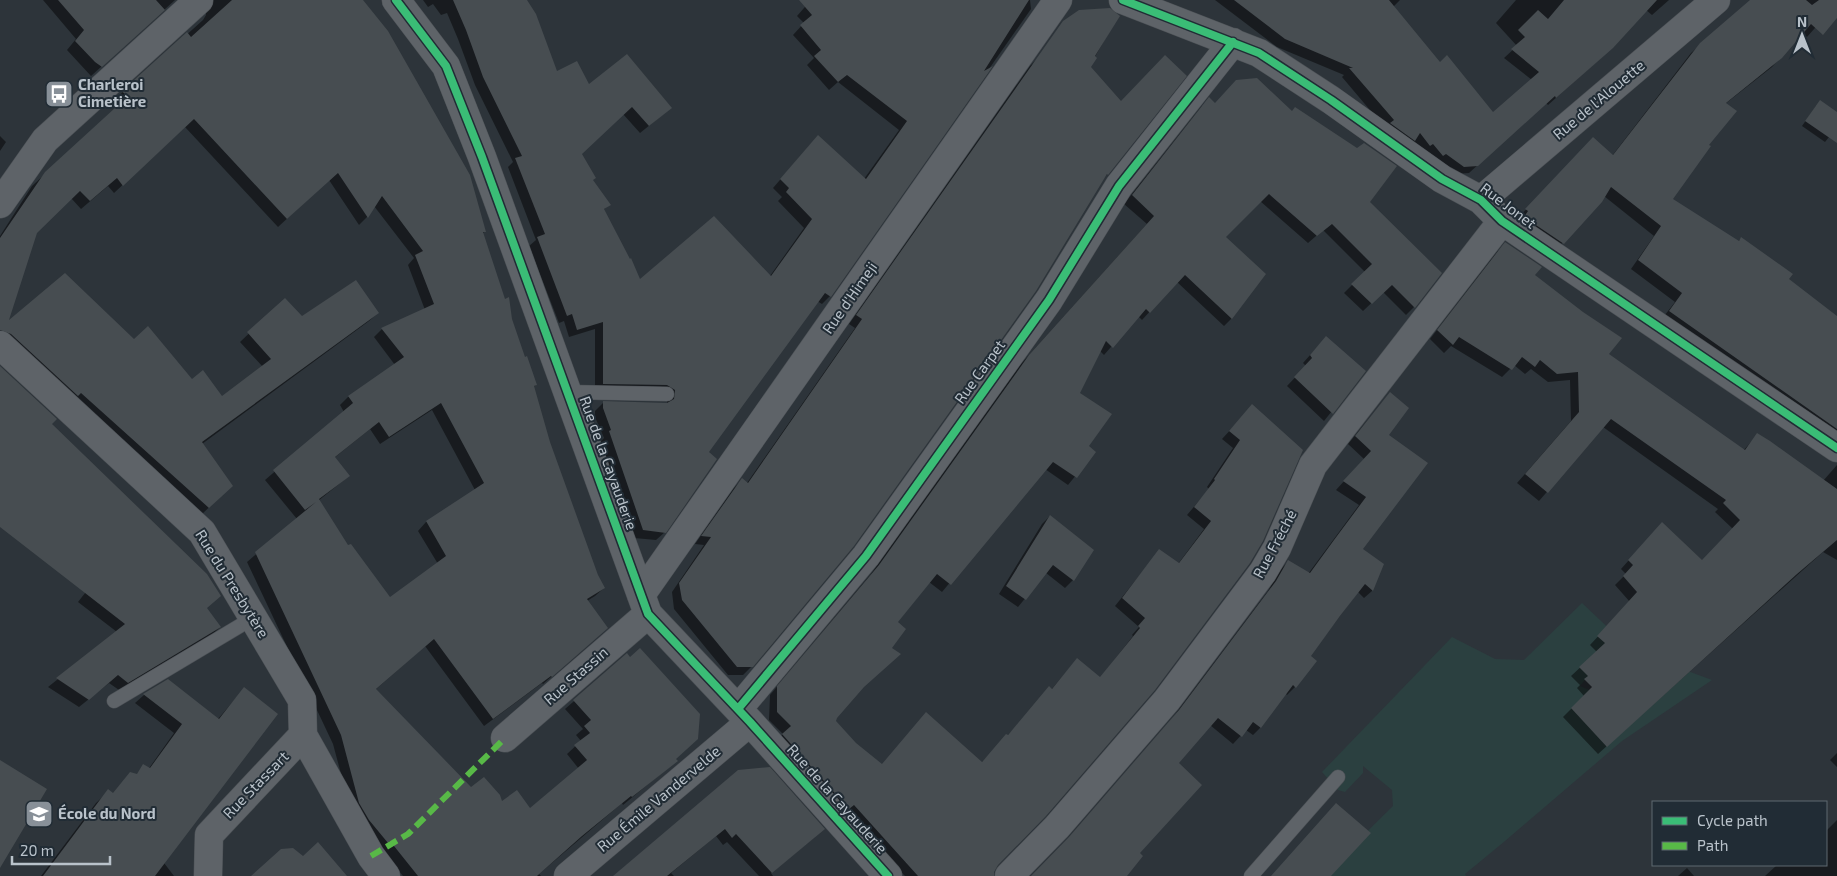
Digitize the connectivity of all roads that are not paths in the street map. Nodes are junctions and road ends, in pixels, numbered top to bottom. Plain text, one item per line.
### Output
1 (199, 0) edge
2 (396, 0) edge
3 (1058, 0) edge
4 (1122, 0) edge
5 (1716, 0) edge
6 (1233, 42) junction
7 (1481, 200) junction
8 (0, 204) edge
9 (1502, 221) junction
10 (0, 345) edge
11 (567, 392) junction
12 (667, 394) dead end
13 (1837, 448) edge
14 (645, 605) junction
15 (254, 618) junction
16 (114, 701) dead end
17 (744, 716) junction
18 (303, 736) junction
19 (505, 738) dead end
20 (1338, 777) dead end
21 (208, 876) edge
22 (386, 876) edge
23 (568, 876) edge
24 (888, 876) edge
25 (1009, 876) edge
26 (1251, 876) edge

1 - 8 street
2 - 11 street, Rue de la Cayauderie
3 - 14 street, Rue d'Himeji
4 - 6 street, Rue Jonet
5 - 7 street, Rue de l'Alouette
6 - 7 street, Rue Jonet
6 - 17 street, Rue Carpet
7 - 9 street, Rue Jonet
9 - 13 street, Rue Jonet
9 - 25 street, Rue Fréché
10 - 15 street, Rue du Presbytère
11 - 12 lane
11 - 14 street, Rue de la Cayauderie
14 - 17 street, Rue de la Cayauderie
14 - 19 street, Rue Stassin
15 - 16 lane
15 - 18 street, Rue du Presbytère
17 - 23 street, Rue Émile Vandervelde
17 - 24 street, Rue de la Cayauderie
18 - 21 street, Rue Stassart
18 - 22 street, Rue du Presbytère
20 - 26 lane

